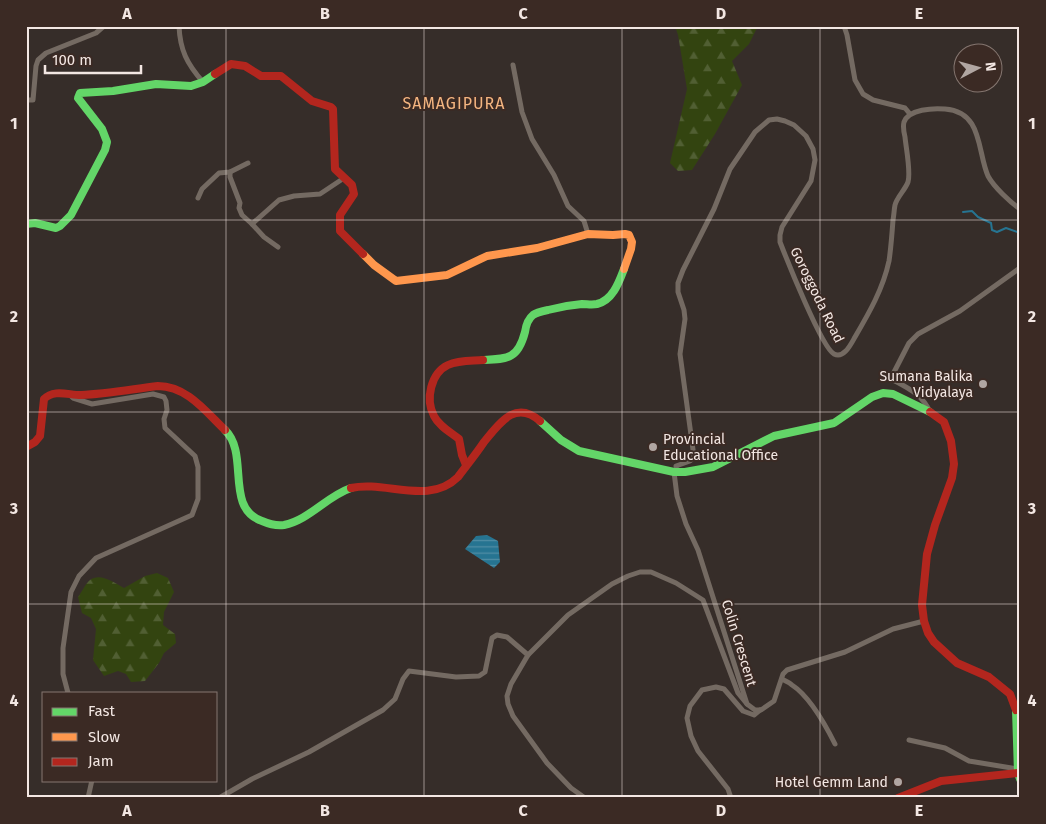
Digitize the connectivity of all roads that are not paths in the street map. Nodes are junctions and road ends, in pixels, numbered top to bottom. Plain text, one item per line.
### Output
1 (104, 26) edge
2 (179, 26) edge
3 (844, 26) edge
4 (513, 65) dead end
5 (203, 82) junction
6 (26, 100) edge
7 (910, 114) junction
8 (248, 163) dead end
9 (230, 172) junction
10 (344, 178) junction
11 (198, 198) dead end
12 (1020, 208) edge
13 (26, 224) edge
14 (252, 224) junction
15 (588, 234) junction
16 (278, 247) dead end
17 (1020, 268) edge
18 (68, 393) junction
19 (930, 412) junction
20 (26, 447) edge
21 (466, 465) junction
22 (676, 472) junction
23 (924, 621) junction
24 (528, 655) junction
25 (782, 679) junction
26 (68, 692) edge
27 (747, 704) junction
28 (761, 710) junction
29 (909, 740) dead end
30 (835, 744) dead end
31 (1019, 770) edge
32 (92, 782) edge
33 (88, 798) edge
34 (219, 798) edge
35 (585, 798) edge
36 (731, 798) edge
37 (898, 798) edge

1 - 6 street
2 - 5 street
3 - 7 street
4 - 15 street
5 - 10 main road
5 - 13 main road
7 - 12 street
7 - 22 street, Goroggoda Road
8 - 9 street
9 - 11 street
9 - 14 street
10 - 14 street
10 - 15 main road
14 - 16 street
15 - 21 main road
17 - 19 street
18 - 20 main road
18 - 21 main road
18 - 26 street
19 - 22 main road
19 - 23 main road
21 - 22 main road
22 - 27 street, Colin Crescent
23 - 25 street
23 - 31 main road
24 - 27 street
24 - 34 street
24 - 35 street
25 - 28 street, Colin Crescent
25 - 30 street
27 - 28 street, Colin Crescent
28 - 36 street
29 - 31 street
31 - 37 main road
32 - 33 street

